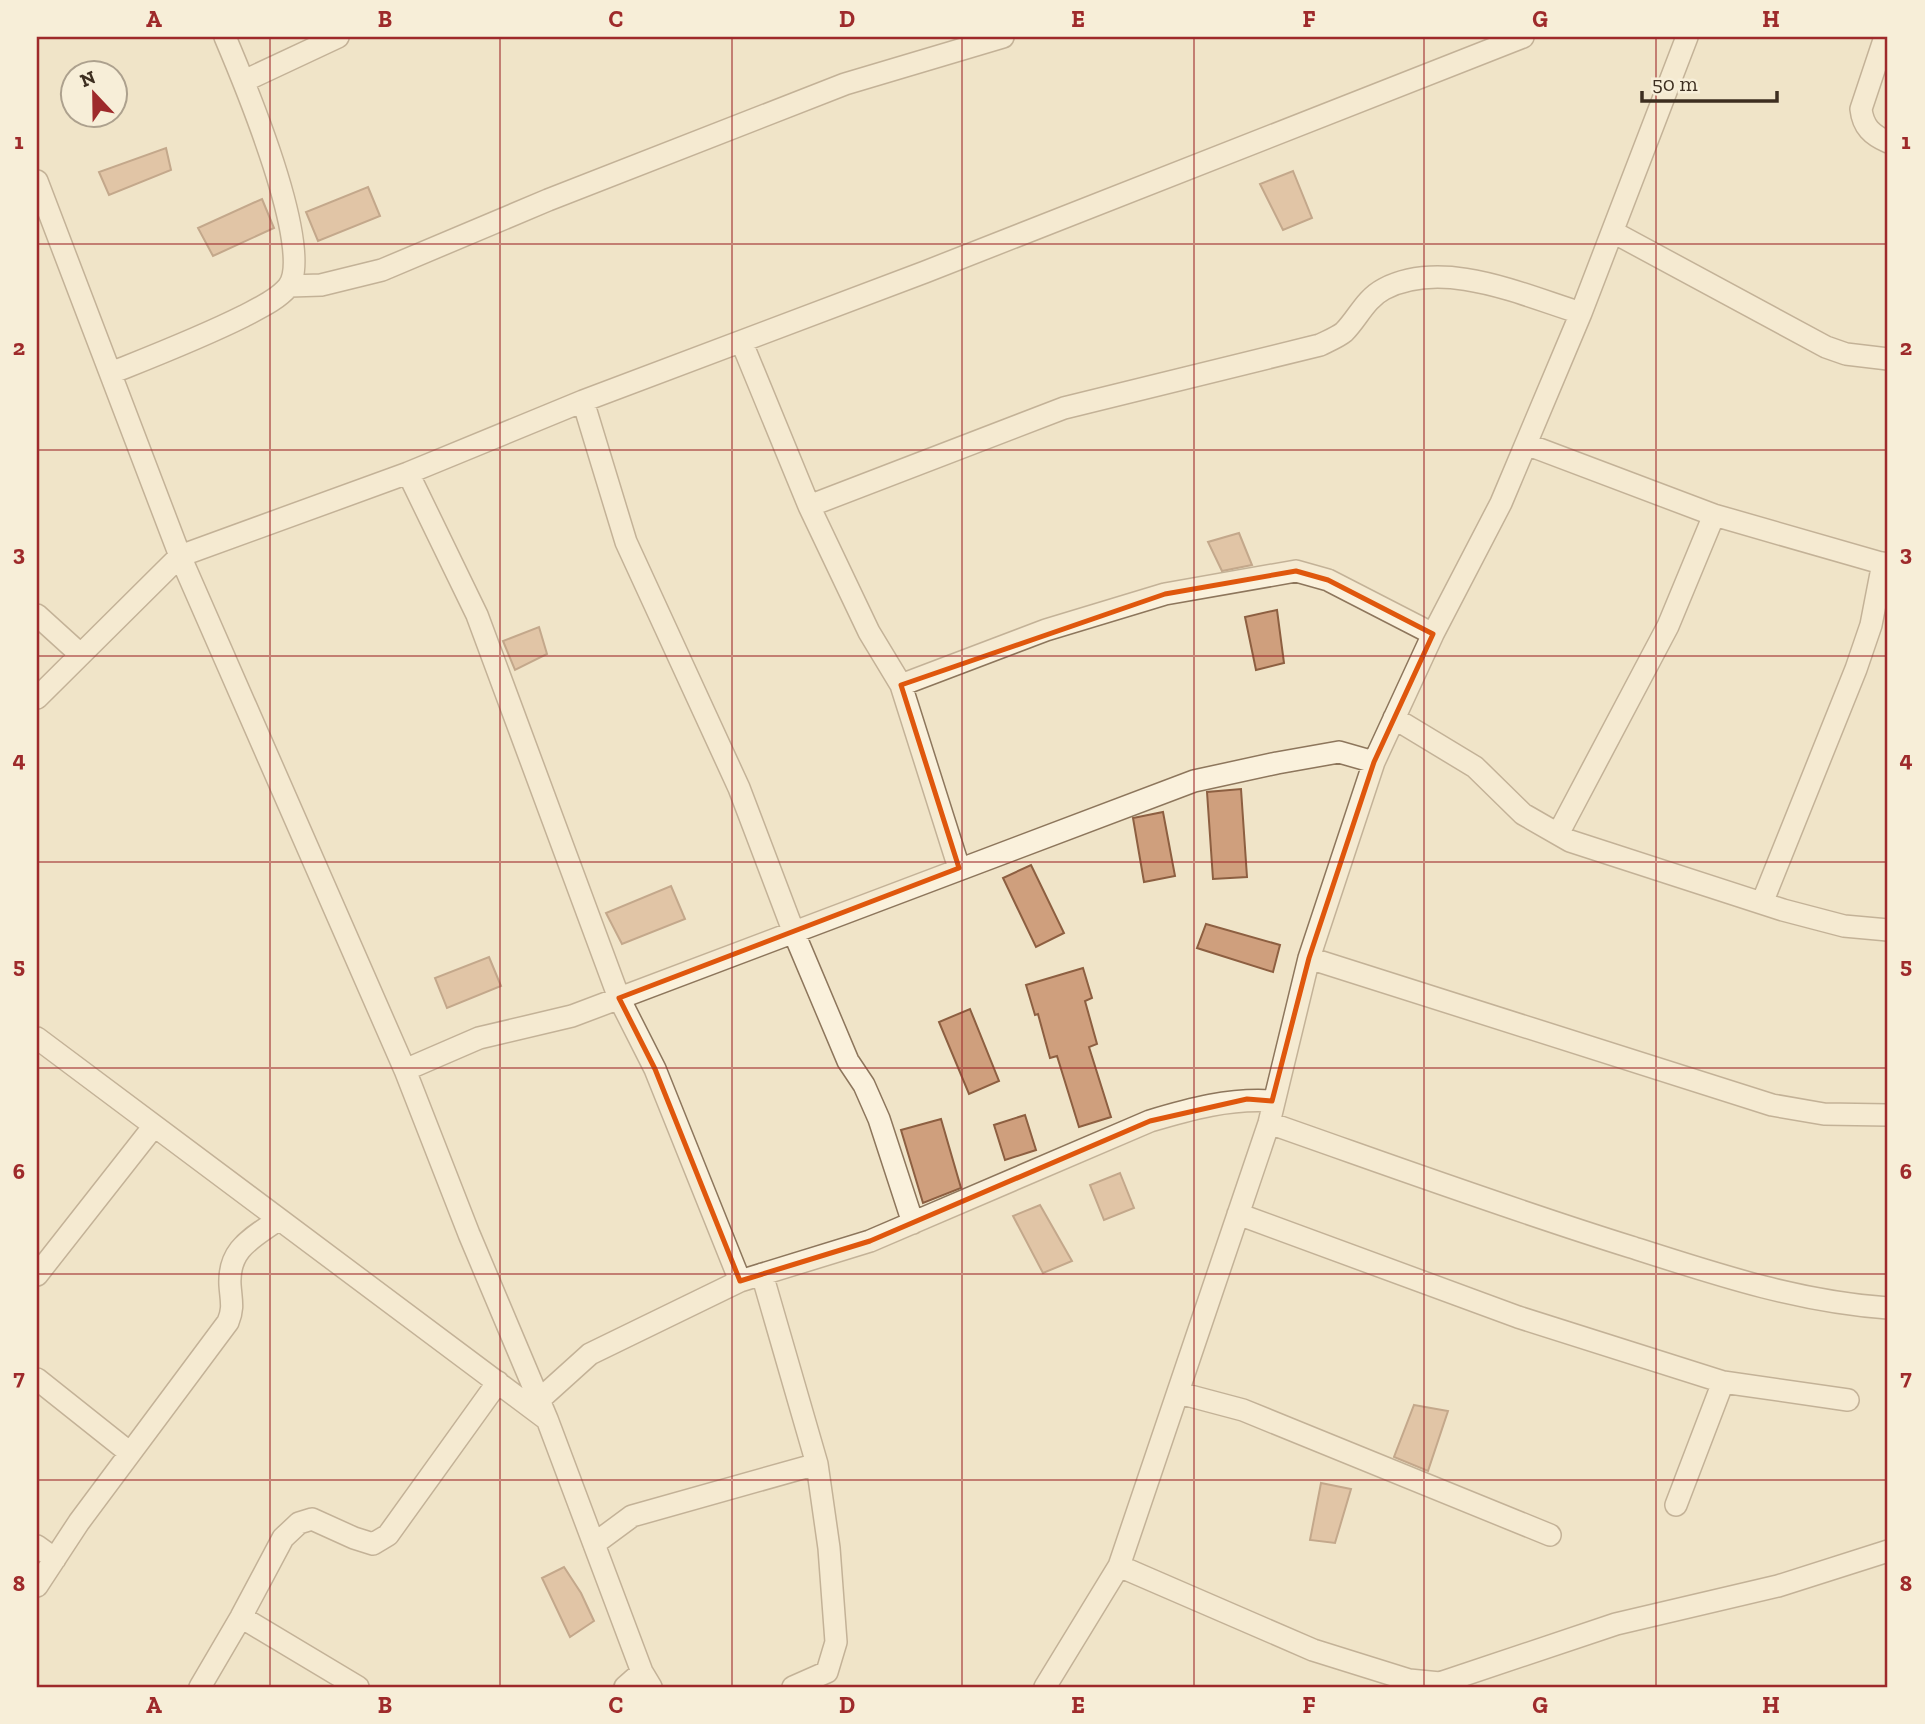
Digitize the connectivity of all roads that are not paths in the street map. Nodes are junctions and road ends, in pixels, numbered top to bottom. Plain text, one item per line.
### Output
1 (225, 37) edge
2 (338, 37) edge
3 (1003, 37) edge
4 (1523, 37) edge
5 (1687, 37) edge
6 (1885, 37) edge
7 (244, 81) junction
8 (1888, 142) edge
9 (37, 181) edge
10 (41, 205) edge
11 (1613, 232) junction
12 (290, 285) junction
13 (1581, 313) junction
14 (742, 343) junction
15 (1888, 359) edge
16 (111, 373) junction
17 (583, 401) junction
18 (1526, 444) junction
19 (408, 473) junction
20 (809, 506) junction
21 (1714, 514) junction
22 (180, 556) junction
23 (1885, 564) edge
24 (37, 615) edge
25 (1433, 634) junction
26 (80, 653) junction
27 (901, 685) junction
28 (37, 698) edge
29 (1394, 718) junction
30 (1374, 762) junction
31 (1558, 834) junction
32 (959, 868) junction
33 (1762, 903) junction
34 (1888, 930) edge
35 (794, 933) junction
36 (1309, 958) junction
37 (619, 998) junction
38 (37, 1038) edge
39 (405, 1070) junction
40 (1272, 1101) junction
41 (1888, 1115) edge
42 (1269, 1123) junction
43 (154, 1126) junction
44 (1238, 1214) junction
45 (279, 1219) junction
46 (913, 1223) junction
47 (762, 1274) junction
48 (37, 1275) edge
49 (740, 1280) junction
50 (1888, 1308) edge
51 (37, 1379) edge
52 (498, 1382) junction
53 (1723, 1382) junction
54 (1179, 1393) junction
55 (1848, 1400) dead end
56 (543, 1409) junction
57 (130, 1453) junction
58 (817, 1464) junction
59 (1676, 1505) dead end
60 (1550, 1535) dead end
61 (594, 1544) junction
62 (37, 1546) edge
63 (1888, 1551) edge
64 (55, 1559) junction
65 (1119, 1566) junction
66 (37, 1586) edge
67 (241, 1617) junction
68 (646, 1680) edge
69 (201, 1687) edge
70 (358, 1687) edge
71 (625, 1687) edge
72 (793, 1687) edge
73 (1045, 1687) edge

1 - 7 street
2 - 7 street
3 - 12 street
4 - 14 street
5 - 11 street
6 - 8 street
7 - 12 street
9 - 10 street
10 - 16 street
11 - 13 street
11 - 15 street
12 - 16 street
13 - 18 street
13 - 20 street
14 - 17 street
14 - 20 street
16 - 22 street
17 - 19 street
17 - 35 street
18 - 21 street
18 - 25 street
19 - 22 street
19 - 37 street
20 - 27 street
21 - 23 street
21 - 31 street
22 - 26 street
22 - 39 street
23 - 33 street
24 - 26 street
25 - 27 street
25 - 29 street
26 - 28 street
27 - 32 street
29 - 30 street
29 - 31 street
30 - 32 street
30 - 36 street
31 - 33 street
32 - 35 street
33 - 34 street
35 - 37 street
35 - 46 street
36 - 40 street
36 - 41 street
37 - 39 street
37 - 49 street
38 - 43 street
39 - 56 street
40 - 42 street
40 - 46 street
42 - 44 street
42 - 50 street
43 - 45 street
43 - 48 street
44 - 53 street
44 - 54 street
45 - 52 street
45 - 57 street
46 - 47 street
47 - 49 street
47 - 58 street
49 - 56 street
51 - 57 street
52 - 56 street
52 - 67 street
53 - 55 street
53 - 59 street
54 - 60 street
54 - 65 street
56 - 61 street
57 - 64 street
58 - 61 street
58 - 72 street
61 - 68 street
62 - 64 street
63 - 65 street
64 - 66 street
65 - 73 street
67 - 69 street
67 - 70 street
68 - 71 street

